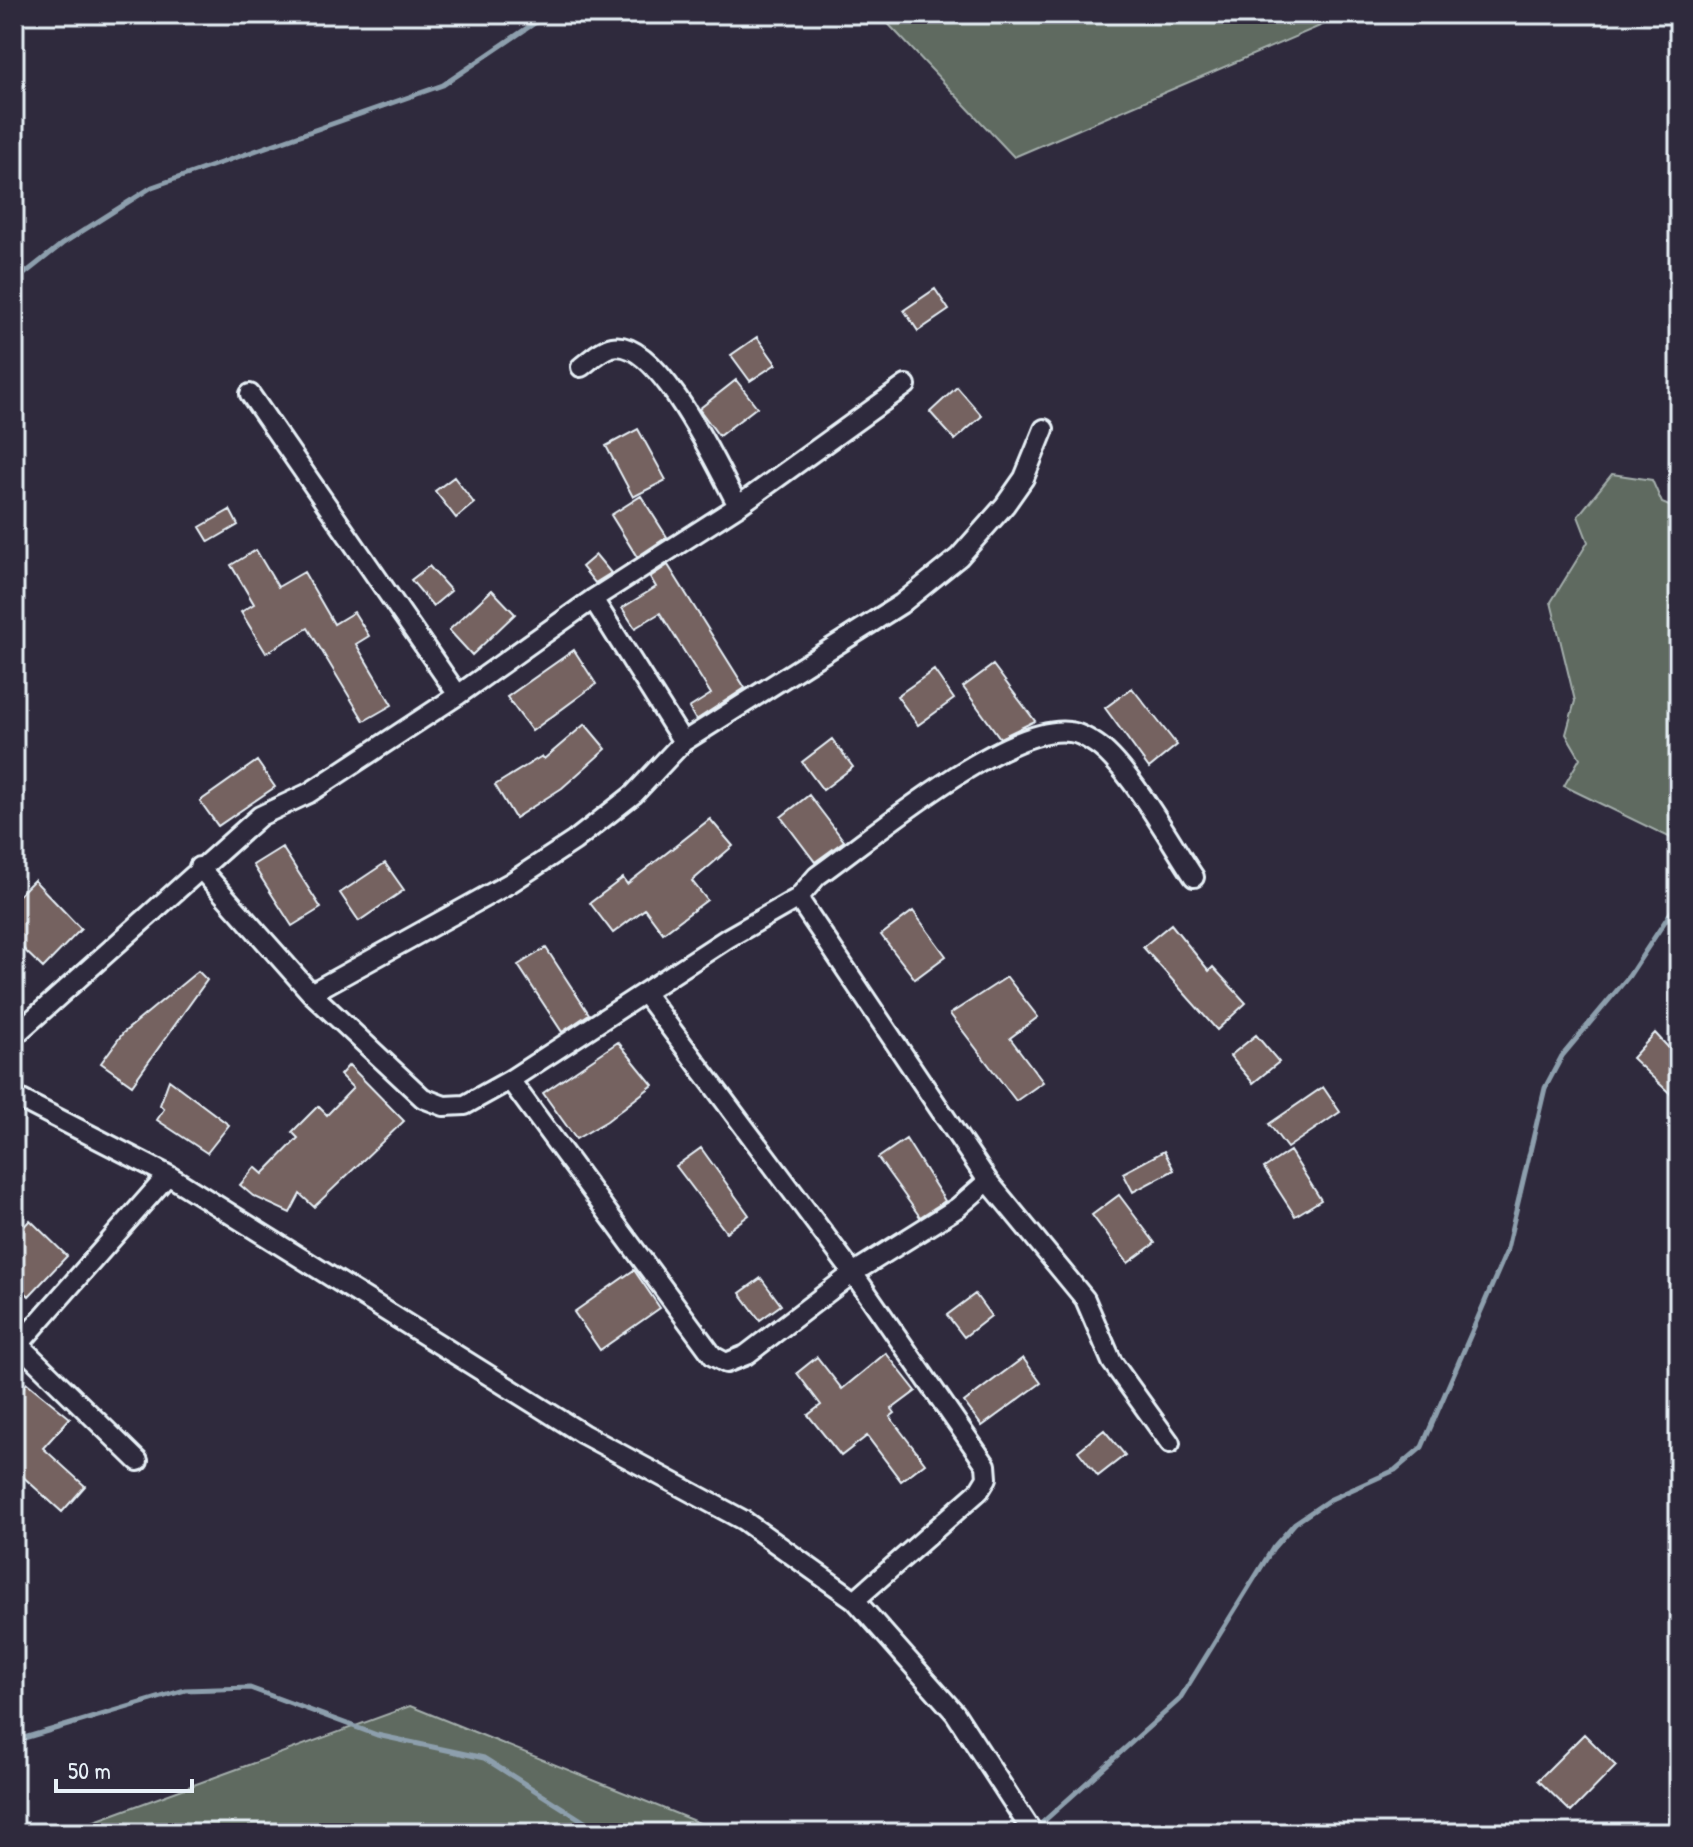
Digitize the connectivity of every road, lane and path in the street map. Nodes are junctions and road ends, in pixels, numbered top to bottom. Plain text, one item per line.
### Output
1 (581, 367) dead end
2 (906, 385) dead end
3 (250, 394) dead end
4 (1044, 429) dead end
5 (738, 506) junction
6 (593, 599) junction
7 (458, 695) junction
8 (683, 742) junction
9 (199, 867) junction
10 (1194, 877) dead end
11 (798, 898) junction
12 (311, 993) junction
13 (645, 994) junction
14 (14, 1036) edge
15 (510, 1080) junction
16 (14, 1096) edge
17 (168, 1175) junction
18 (988, 1181) junction
19 (853, 1273) junction
20 (16, 1345) edge
21 (1170, 1443) dead end
22 (138, 1461) dead end
23 (855, 1600) junction
24 (1033, 1833) edge

1 - 5 street
2 - 5 street
3 - 7 street
4 - 8 street
5 - 6 street
6 - 7 street
6 - 8 street
7 - 9 street
8 - 12 street
9 - 12 street
9 - 14 street
10 - 11 street
11 - 13 street
11 - 18 street
12 - 15 street
13 - 15 street
13 - 19 street
15 - 19 street
16 - 17 street
17 - 20 street
17 - 23 street
18 - 19 street
18 - 21 street
19 - 23 street
20 - 22 street
23 - 24 street

